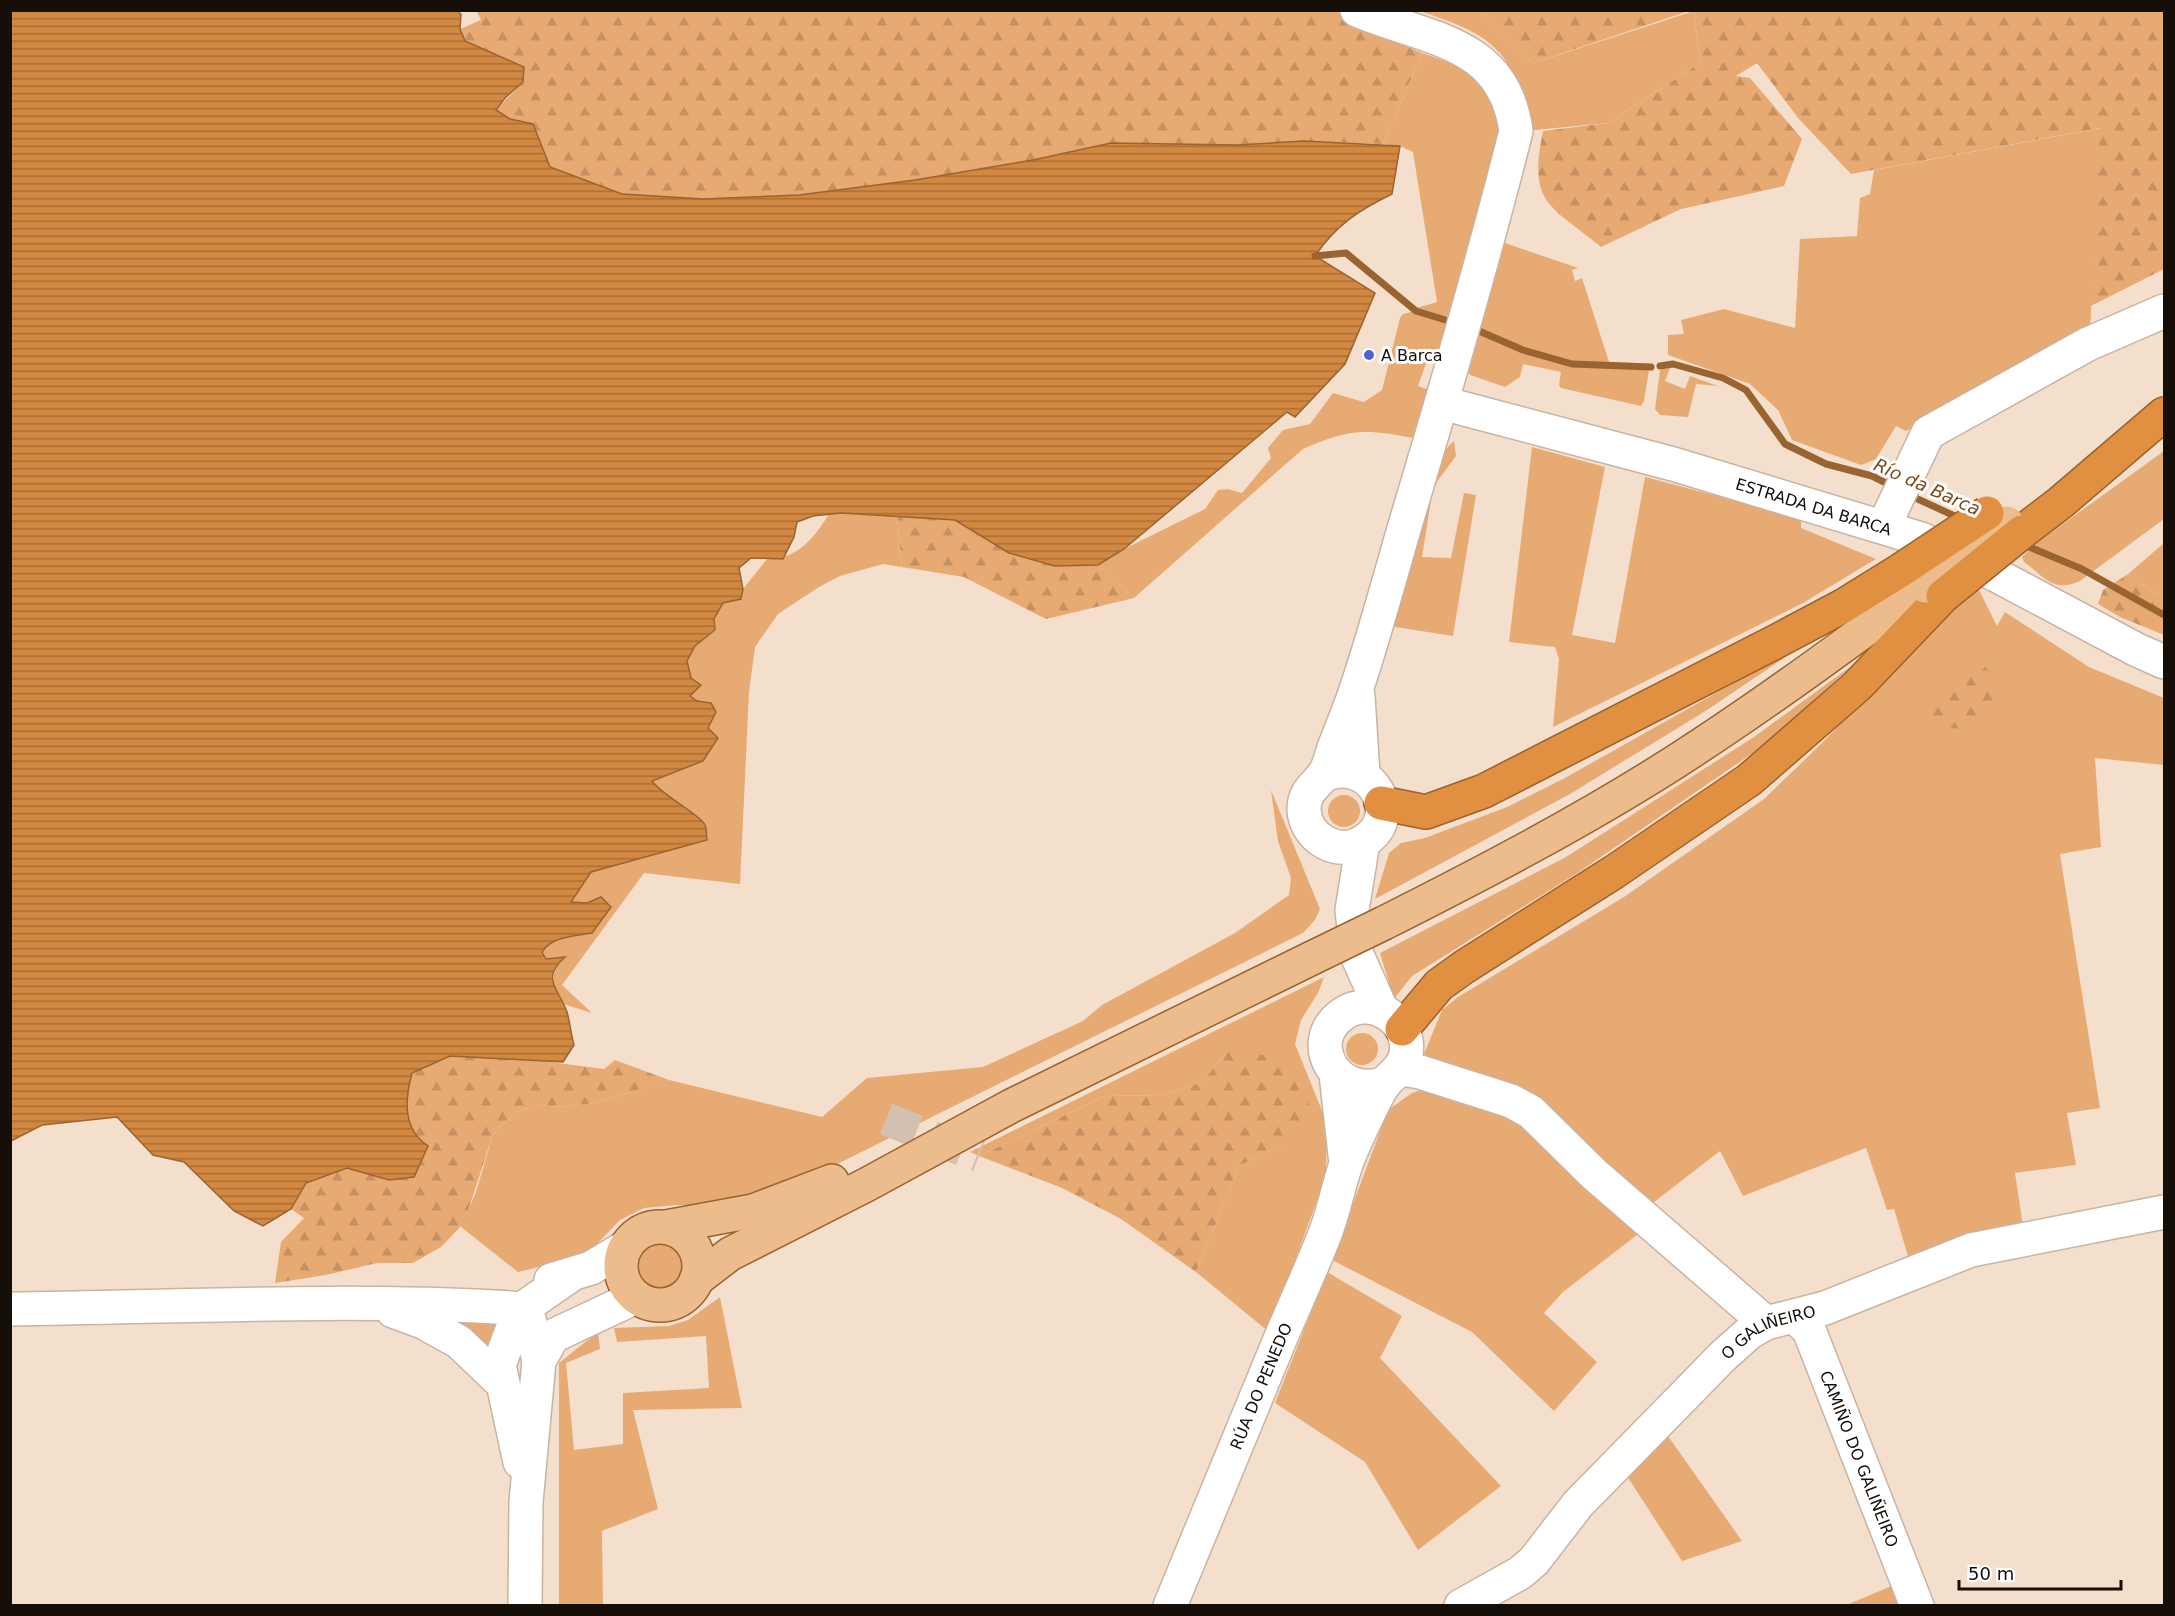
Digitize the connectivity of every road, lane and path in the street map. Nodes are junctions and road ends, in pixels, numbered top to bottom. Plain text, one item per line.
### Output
1 (1357, 10) edge
2 (2164, 311) edge
3 (1442, 403) junction
4 (2164, 408) edge
5 (2164, 414) edge
6 (2011, 519) junction
7 (1884, 526) junction
8 (1923, 584) junction
9 (2164, 662) edge
10 (1358, 684) junction
11 (1324, 775) junction
12 (1363, 775) junction
13 (1381, 803) junction
14 (1319, 840) junction
15 (1363, 842) junction
16 (1352, 910) junction
17 (1357, 955) junction
18 (1342, 1014) junction
19 (1392, 1019) junction
20 (1336, 1074) junction
21 (1392, 1076) junction
22 (1011, 1106) junction
23 (1346, 1164) junction
24 (2164, 1212) edge
25 (666, 1227) junction
26 (626, 1248) junction
27 (572, 1275) junction
28 (696, 1280) junction
29 (636, 1297) junction
30 (377, 1304) junction
31 (462, 1305) junction
32 (10, 1309) edge
33 (598, 1313) junction
34 (524, 1315) junction
35 (1781, 1320) junction
36 (539, 1361) junction
37 (503, 1384) junction
38 (526, 1502) junction
39 (525, 1604) edge
40 (1170, 1605) edge
41 (1461, 1605) edge
42 (1917, 1605) edge

1 - 3 street
2 - 7 street
3 - 7 street, ESTRADA DA BARCA
3 - 10 street
4 - 6 main road
5 - 6 highway
6 - 8 highway, bridge
6 - 8 highway, bridge
7 - 9 street, ESTRADA DA BARCA
8 - 13 highway
8 - 19 highway
8 - 22 main road, bridge
10 - 11 street
10 - 12 street
11 - 12 street
11 - 14 street
12 - 13 street
13 - 15 street
14 - 15 street
14 - 16 street
15 - 16 street
16 - 17 street
17 - 18 street
17 - 19 street
18 - 19 street
18 - 20 street
19 - 21 street
20 - 21 street
20 - 23 street, RÚA DO PENEDO
21 - 23 street, RÚA DO PENEDO
21 - 35 street, CAMIÑO DO GALIÑEIRO
22 - 25 main road
22 - 28 main road
23 - 40 street, RÚA DO PENEDO
24 - 35 street, O GALIÑEIRO
25 - 26 main road
25 - 28 main road
26 - 27 street
26 - 29 main road
27 - 31 street
27 - 34 street
28 - 29 main road
29 - 33 street
30 - 31 street
30 - 32 street
30 - 37 street
31 - 34 street
33 - 34 street
33 - 36 street
34 - 36 street
34 - 37 street
35 - 41 street, O GALIÑEIRO
35 - 42 street, CAMIÑO DO GALIÑEIRO
36 - 38 street
37 - 38 street
38 - 39 street

